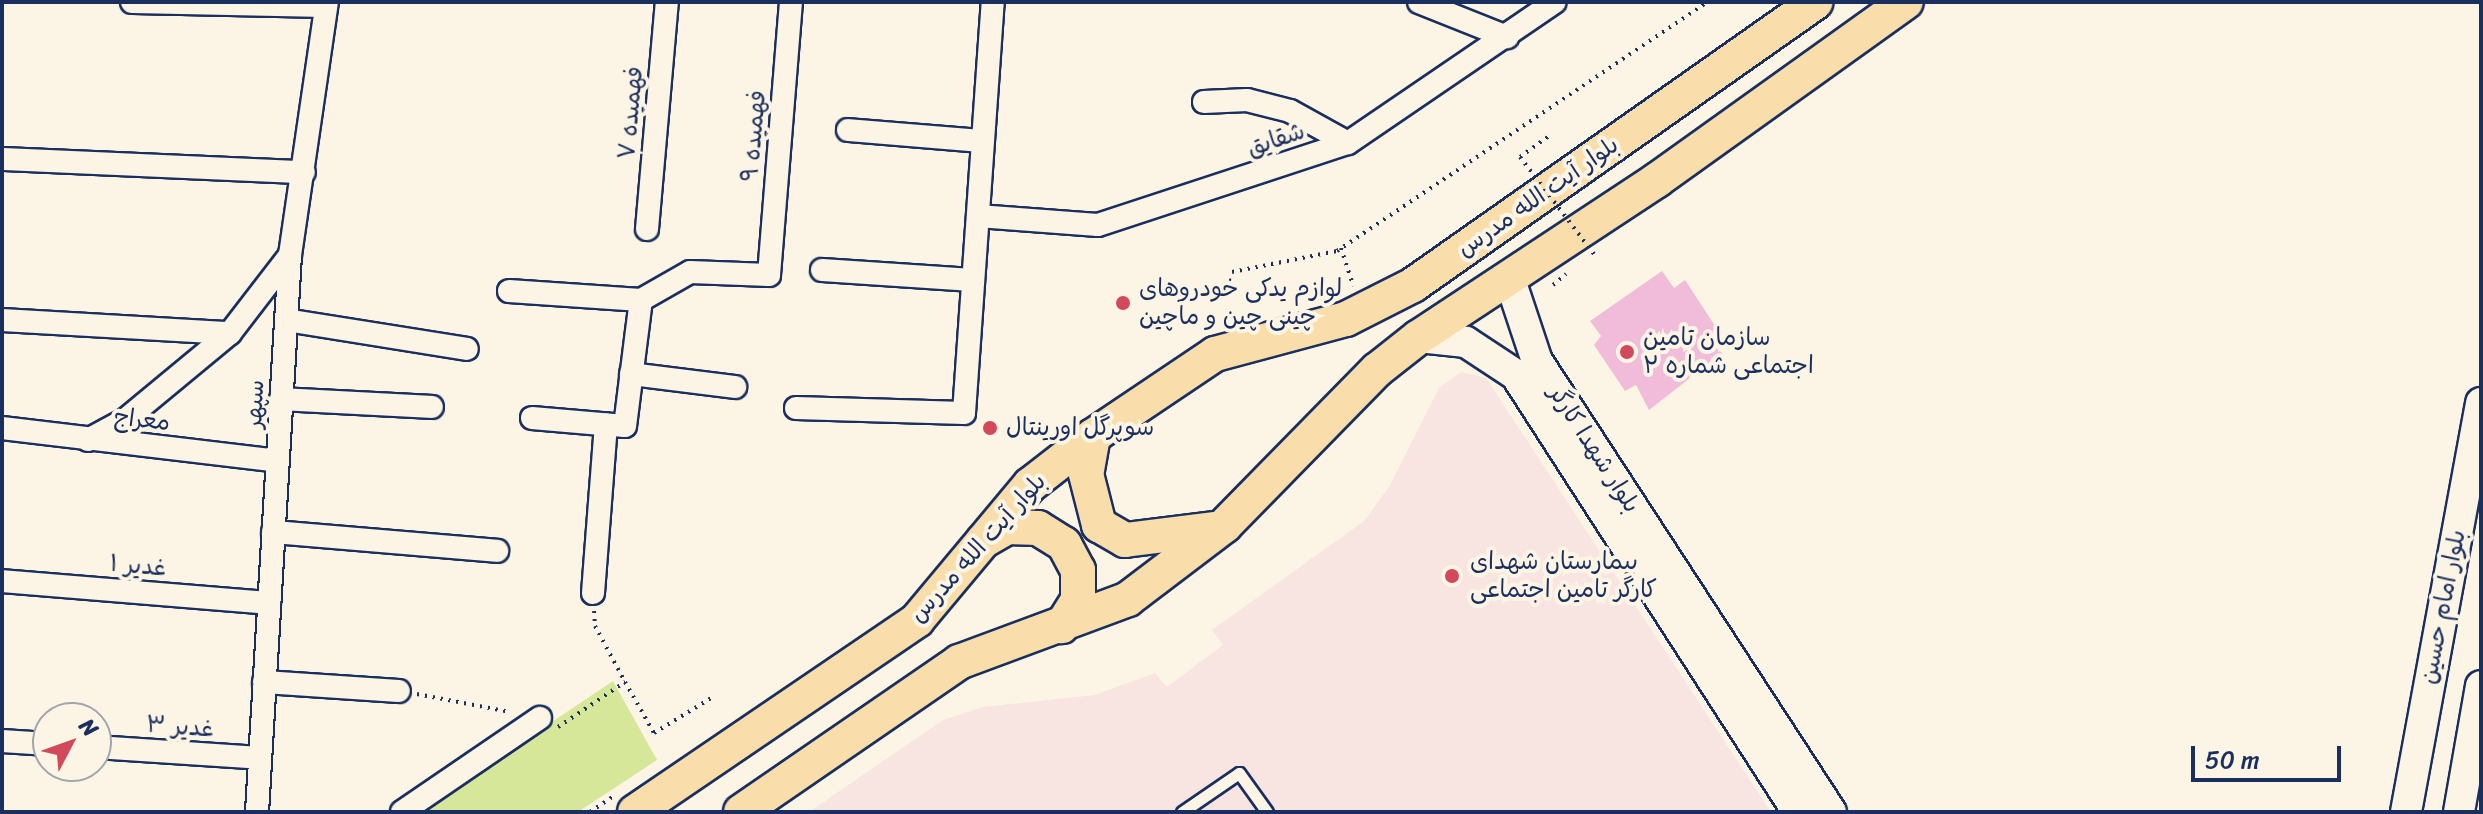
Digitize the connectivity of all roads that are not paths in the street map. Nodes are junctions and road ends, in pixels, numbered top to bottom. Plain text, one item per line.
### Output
1 (132, 2) edge
2 (667, 2) edge
3 (791, 2) edge
4 (993, 2) edge
5 (1419, 2) edge
6 (1555, 2) edge
7 (1816, 2) edge
8 (1906, 2) edge
9 (326, 4) edge
10 (1507, 37) junction
11 (1204, 102) dead end
12 (848, 130) dead end
13 (983, 141) junction
14 (1348, 143) junction
15 (2, 159) edge
16 (304, 172) junction
17 (978, 216) junction
18 (647, 229) dead end
19 (290, 255) junction
20 (822, 270) dead end
21 (1509, 277) junction
22 (973, 280) junction
23 (509, 291) dead end
24 (641, 300) junction
25 (2, 320) edge
26 (286, 320) junction
27 (230, 333) junction
28 (1419, 337) junction
29 (467, 349) dead end
30 (631, 374) junction
31 (735, 387) dead end
32 (281, 399) junction
33 (2481, 403) edge
34 (432, 407) dead end
35 (796, 408) dead end
36 (532, 418) dead end
37 (606, 425) junction
38 (2, 428) edge
39 (1093, 436) junction
40 (88, 440) junction
41 (278, 461) junction
42 (1224, 526) junction
43 (273, 532) junction
44 (981, 542) junction
45 (497, 551) dead end
46 (2, 581) edge
47 (593, 593) road end
48 (269, 603) junction
49 (1062, 626) junction
50 (264, 682) junction
51 (2481, 686) edge
52 (399, 691) road end
53 (543, 727) road end
54 (2, 741) edge
55 (32, 743) edge
56 (112, 748) edge
57 (260, 758) junction
58 (2400, 807) edge
59 (257, 812) edge
60 (402, 812) edge
61 (635, 812) edge
62 (741, 812) edge
63 (1182, 812) edge
64 (1267, 812) edge
65 (1798, 812) edge
66 (1831, 812) edge
67 (2459, 812) edge

1 - 9 street
2 - 18 street, فهمیده ۷
3 - 24 street, فهمیده ۹
4 - 13 street
5 - 10 street
6 - 10 street, شقایق
7 - 39 main road, بلوار آیت الله مدرس
8 - 21 main road, بلوار آیت الله مدرس
9 - 16 street, سپهر
10 - 14 street, شقایق
11 - 14 street
12 - 13 street
13 - 17 street
14 - 17 street, شقایق
15 - 16 street
16 - 19 street, سپهر
17 - 22 street
19 - 26 street, سپهر
19 - 27 street
20 - 22 street
21 - 28 main road, بلوار آیت الله مدرس
21 - 66 street, بلوار شهدا کارگر
22 - 35 street
23 - 24 street
24 - 30 street
25 - 27 street
26 - 29 street
26 - 32 street, سپهر
27 - 40 street
28 - 42 main road, بلوار آیت الله مدرس
28 - 65 street, بلوار شهدا کارگر
30 - 31 street
30 - 37 street
32 - 34 street
32 - 41 street, سپهر
33 - 58 street, بلوار امام حسین
36 - 37 street
37 - 47 street
38 - 40 street, معراج
39 - 42 main road
39 - 44 main road, بلوار آیت الله مدرس
40 - 41 street, معراج
41 - 43 street, سپهر
42 - 49 main road, بلوار آیت الله مدرس
43 - 45 street
43 - 48 street, سپهر
44 - 49 main road
44 - 61 main road, بلوار آیت الله مدرس
46 - 48 street, غدیر ۱
48 - 50 street, سپهر
49 - 62 main road, بلوار آیت الله مدرس
50 - 52 street
50 - 57 street, سپهر
51 - 67 street
53 - 60 street
54 - 55 street
56 - 57 street, غدیر ۳
57 - 59 street, سپهر
63 - 64 lane

